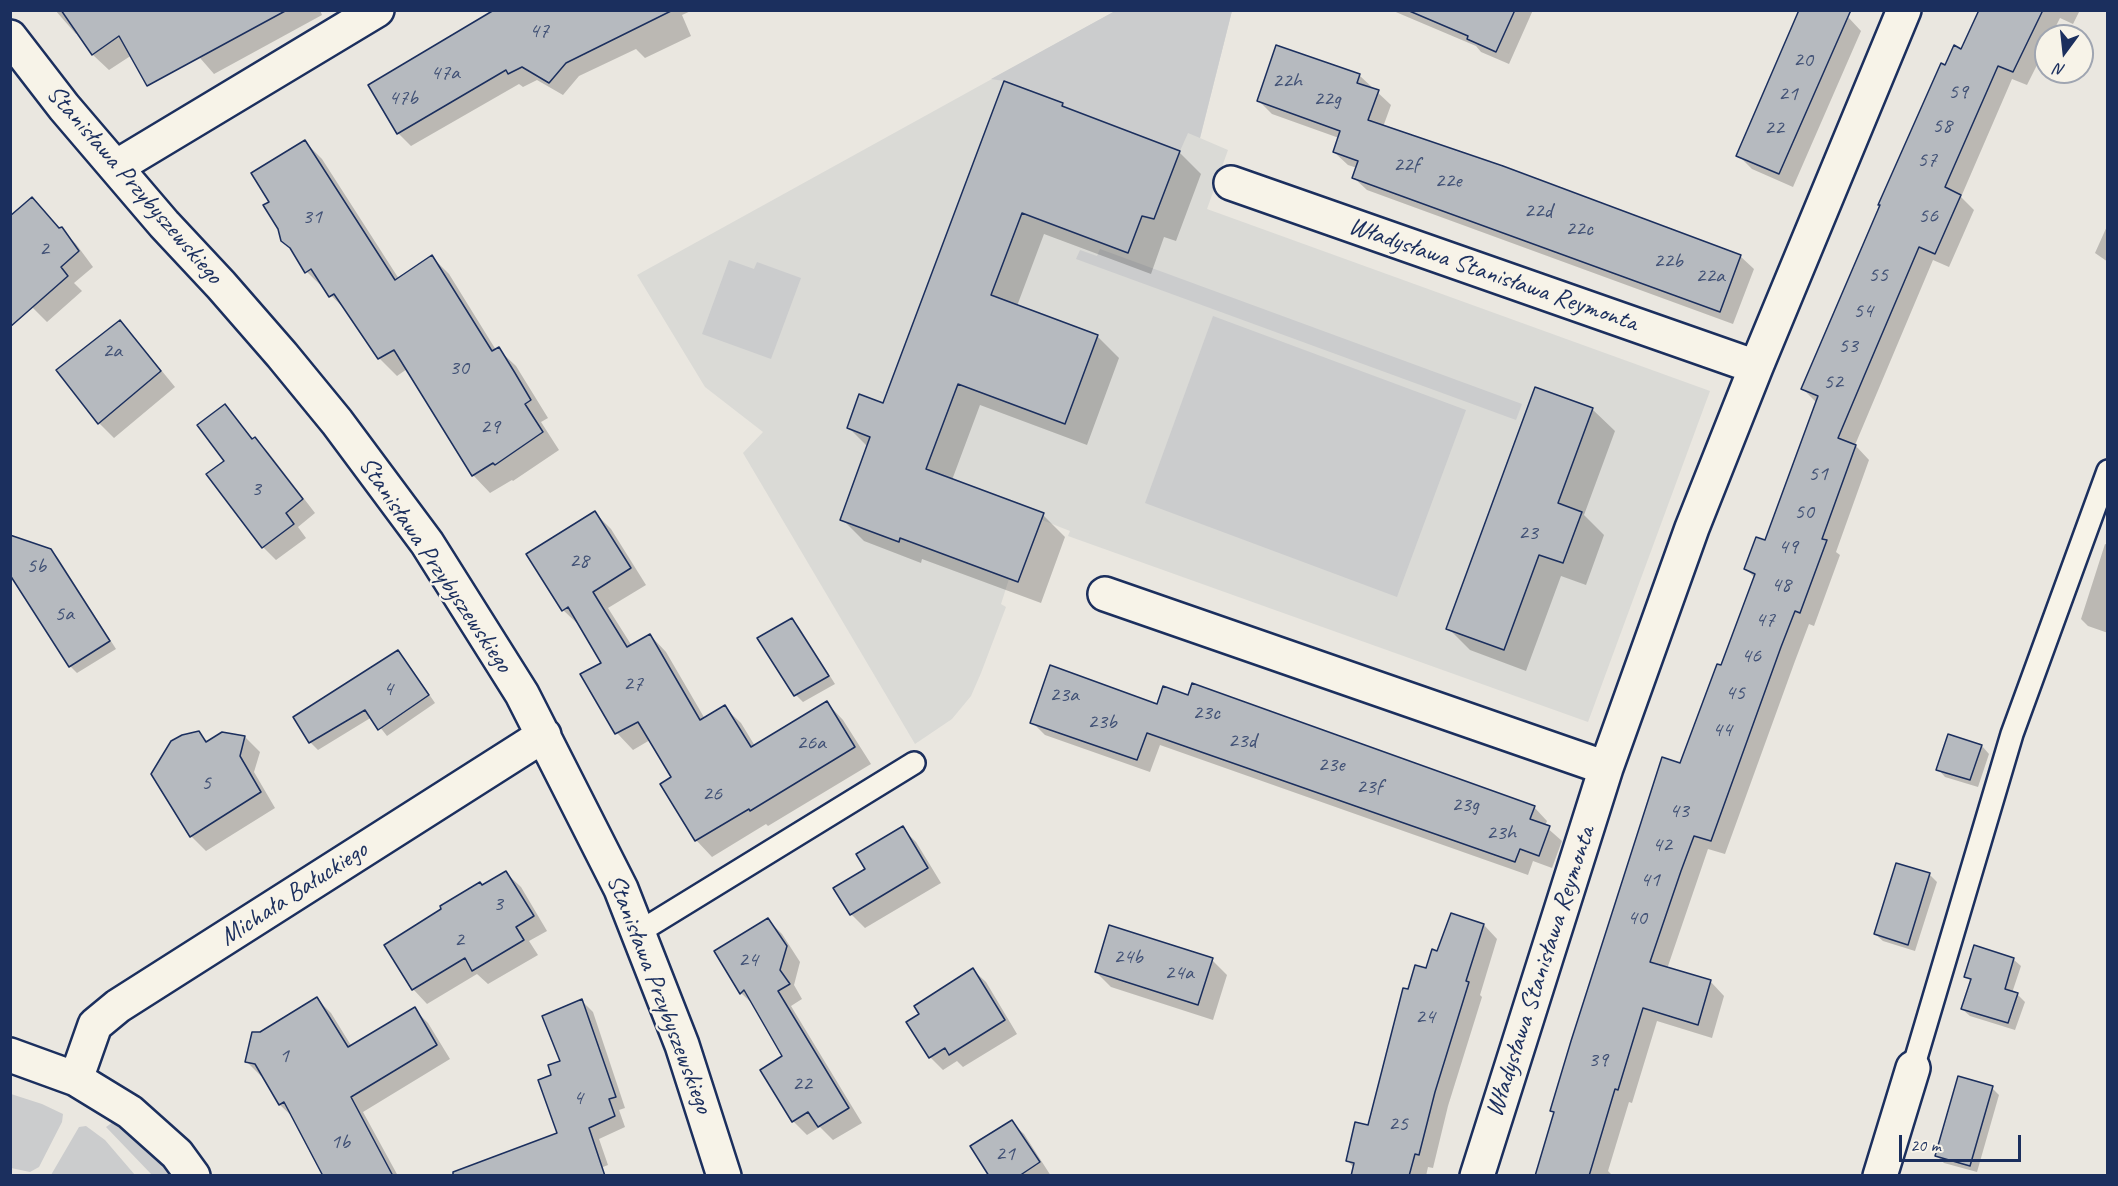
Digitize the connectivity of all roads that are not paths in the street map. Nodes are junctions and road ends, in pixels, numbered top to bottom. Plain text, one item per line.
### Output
1 (377, 10) edge
2 (1904, 10) edge
3 (10, 37) edge
4 (116, 166) junction
5 (1231, 183) dead end
6 (1756, 367) junction
7 (2108, 471) edge
8 (1105, 594) dead end
9 (544, 735) junction
10 (915, 763) dead end
11 (1606, 768) junction
12 (639, 932) junction
13 (10, 1055) edge
14 (1913, 1068) joint
15 (76, 1079) junction
16 (193, 1176) edge
17 (724, 1176) edge
18 (1477, 1176) edge
19 (1880, 1176) edge

1 - 4 street
2 - 6 street, Władysława Stanisława Reymonta
3 - 4 street, Stanisława Przybyszewskiego
4 - 9 street, Stanisława Przybyszewskiego
5 - 6 street, Władysława Stanisława Reymonta
6 - 11 street, Władysława Stanisława Reymonta
7 - 14 lane
8 - 11 street
9 - 12 street, Stanisława Przybyszewskiego
9 - 15 street, Michała Bałuckiego
10 - 12 lane
11 - 18 street, Władysława Stanisława Reymonta
12 - 17 street, Stanisława Przybyszewskiego
13 - 15 street
14 - 19 street
15 - 16 street

